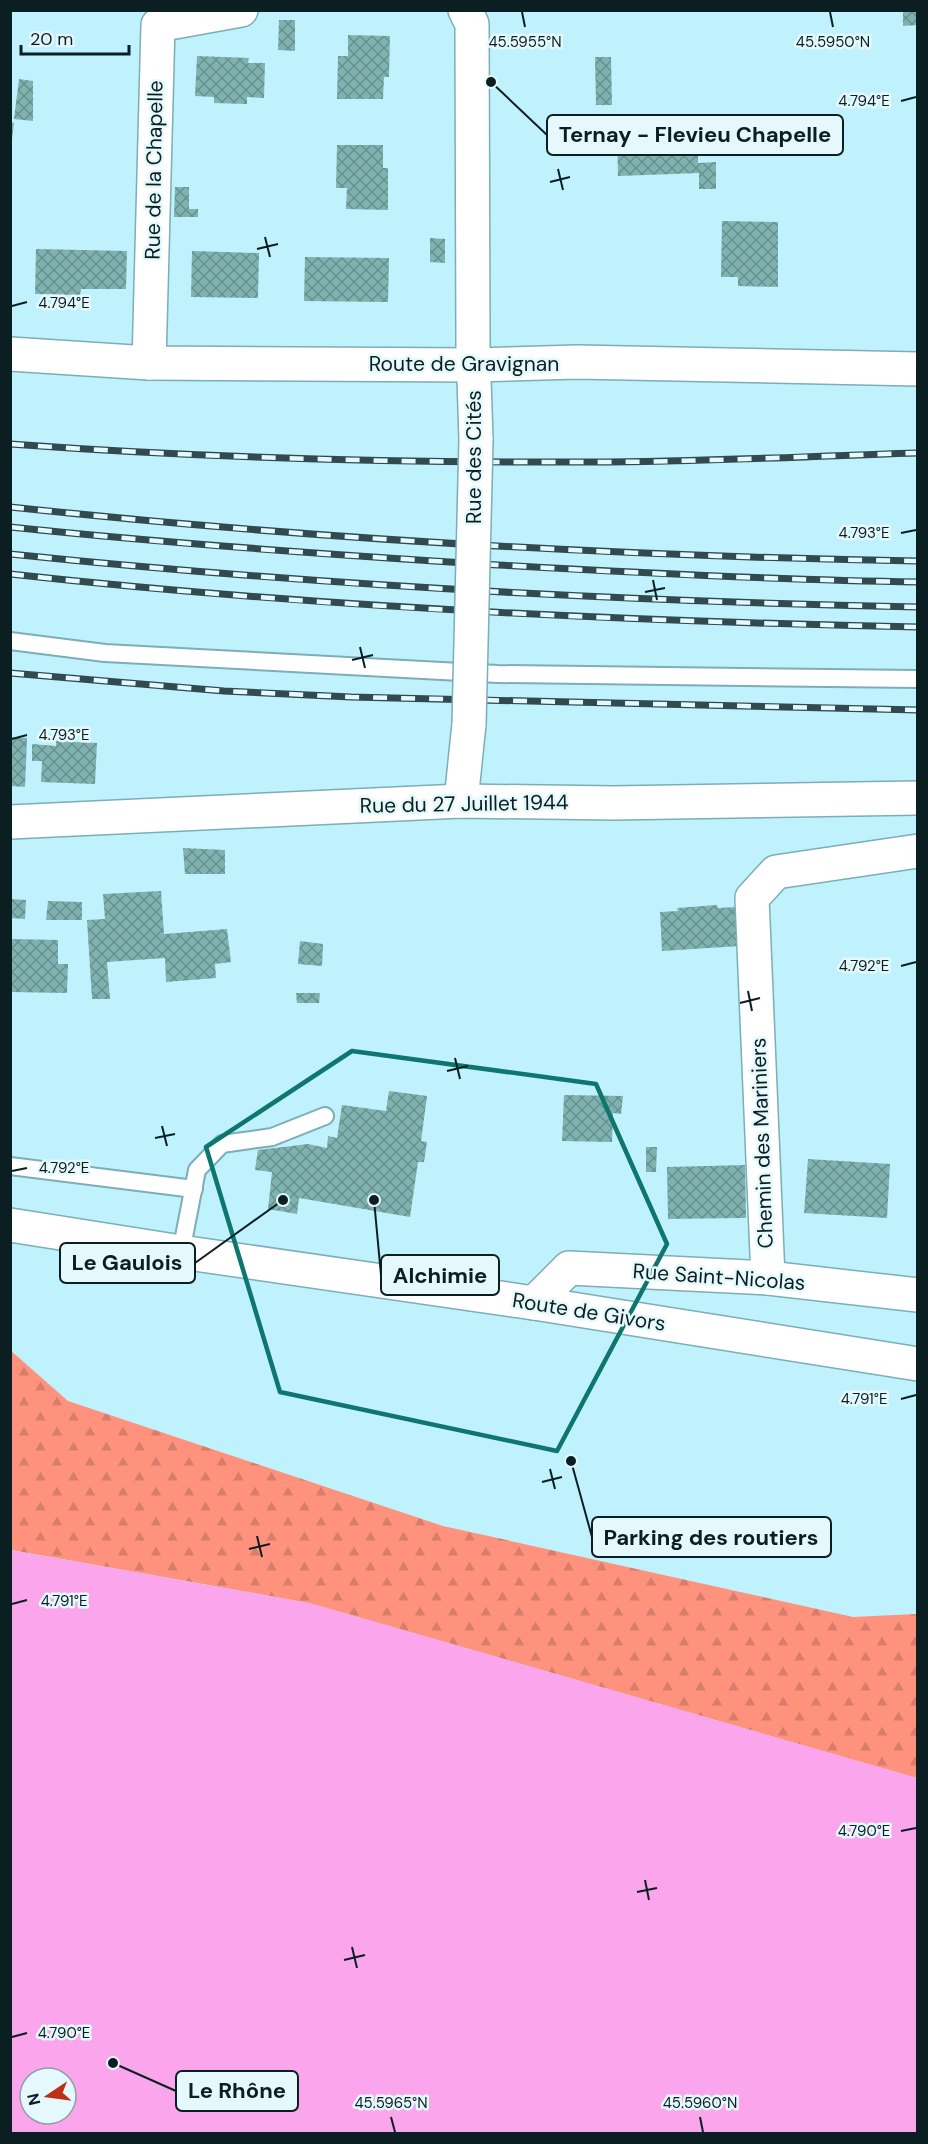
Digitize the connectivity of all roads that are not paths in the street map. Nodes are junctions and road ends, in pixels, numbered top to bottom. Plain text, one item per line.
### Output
1 (240, 10) edge
2 (465, 10) edge
3 (10, 354) edge
4 (149, 363) junction
5 (474, 365) junction
6 (918, 369) edge
7 (10, 641) edge
8 (918, 679) edge
9 (918, 798) edge
10 (461, 801) junction
11 (10, 822) edge
12 (918, 851) edge
13 (325, 1116) dead end
14 (10, 1166) edge
15 (194, 1189) junction
16 (10, 1225) edge
17 (180, 1252) junction
18 (768, 1278) junction
19 (918, 1295) edge
20 (534, 1303) junction
21 (918, 1364) edge

1 - 4 street, Rue de la Chapelle
2 - 5 street, Rue des Cités
3 - 4 street, Route de Gravignan
4 - 5 street, Route de Gravignan
5 - 6 street, Route de Gravignan
5 - 10 street, Rue des Cités, bridge
7 - 8 lane
9 - 10 street, Rue du 27 Juillet 1944
10 - 11 street, Rue du 27 Juillet 1944
12 - 18 street, Chemin des Mariniers
13 - 15 lane
14 - 15 lane
15 - 17 lane
16 - 17 street, Route de Givors
17 - 20 street, Route de Givors
18 - 19 street, Rue Saint-Nicolas
18 - 20 street, Rue Saint-Nicolas
20 - 21 street, Route de Givors

